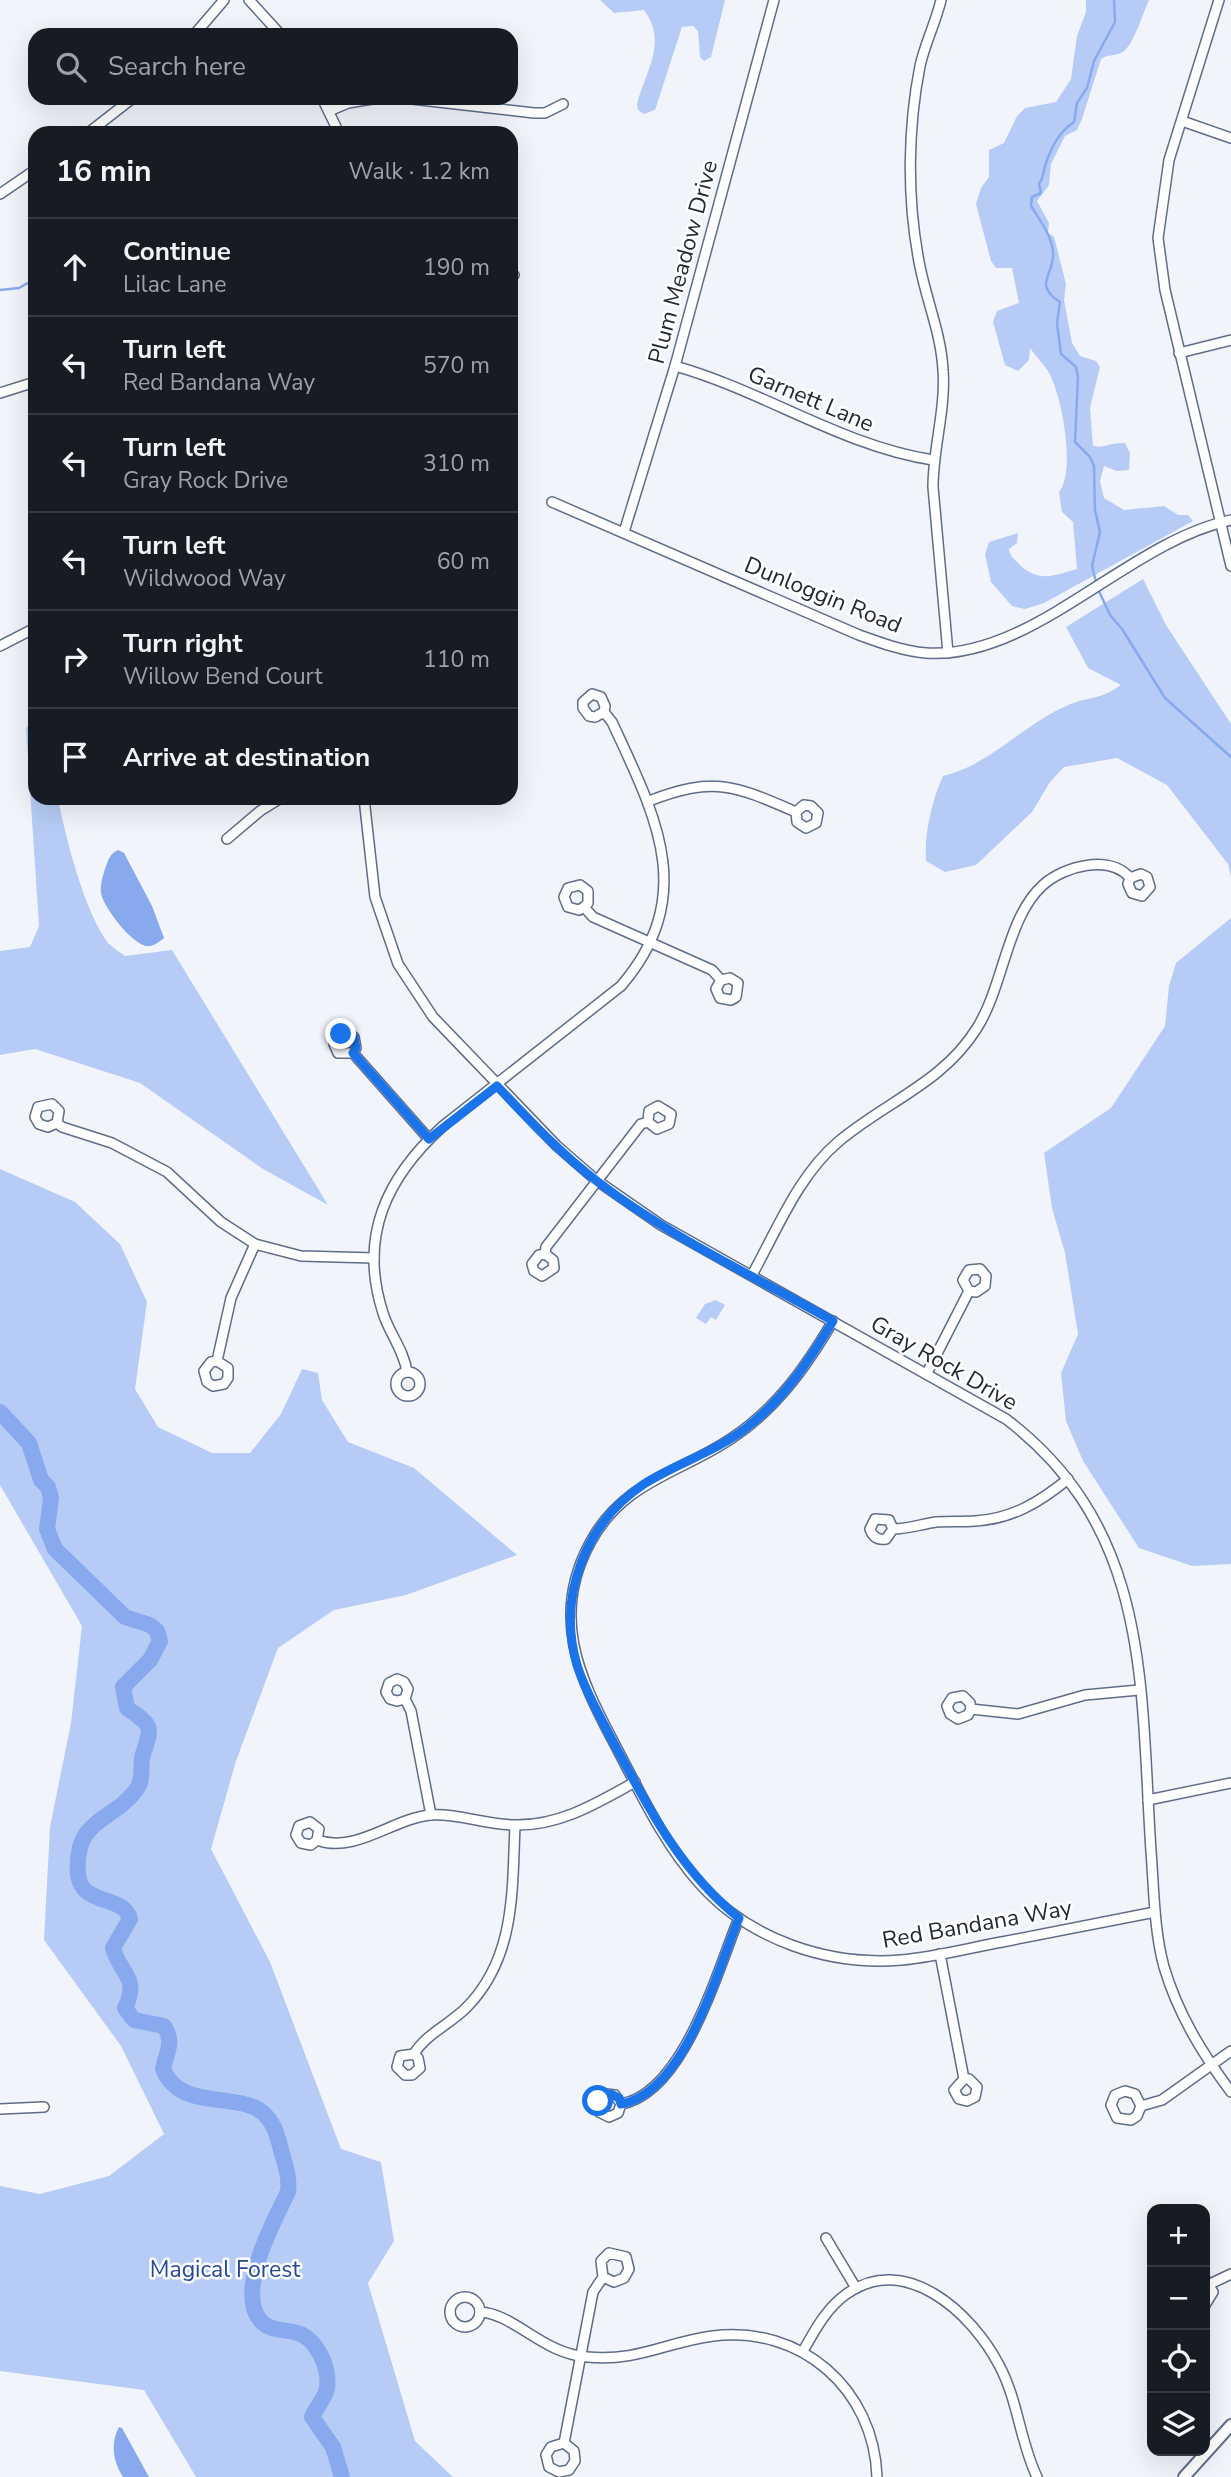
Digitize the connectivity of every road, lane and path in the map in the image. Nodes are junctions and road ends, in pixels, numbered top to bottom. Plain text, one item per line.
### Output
1 (224, 0) edge
2 (249, 0) edge
3 (774, 0) edge
4 (942, 0) edge
5 (1219, 0) edge
6 (200, 28) edge
7 (275, 28) edge
8 (563, 104) dead end
9 (124, 105) edge
10 (326, 105) edge
11 (343, 105) edge
12 (464, 105) edge
13 (329, 111) junction
14 (1182, 121) junction
15 (97, 126) edge
16 (336, 126) edge
17 (1231, 138) edge
18 (28, 175) edge
19 (0, 194) edge
20 (1231, 340) edge
21 (1179, 353) junction
22 (675, 366) junction
23 (28, 384) edge
24 (0, 393) edge
25 (933, 460) junction
26 (552, 502) dead end
27 (1231, 520) edge
28 (1220, 523) junction
29 (624, 532) junction
30 (1231, 566) edge
31 (28, 632) edge
32 (0, 646) edge
33 (948, 653) junction
34 (604, 712) dead end
35 (649, 801) junction
36 (270, 805) edge
37 (365, 805) edge
38 (796, 812) dead end
39 (227, 839) dead end
40 (1130, 878) dead end
41 (584, 907) dead end
42 (650, 941) junction
43 (721, 980) dead end
44 (353, 1053) dead end
45 (497, 1086) junction
46 (57, 1122) dead end
47 (648, 1122) dead end
48 (429, 1139) junction
49 (596, 1180) junction
50 (255, 1244) junction
51 (545, 1254) dead end
52 (374, 1258) junction
53 (752, 1275) junction
54 (970, 1290) dead end
55 (833, 1321) junction
56 (218, 1361) dead end
57 (407, 1372) dead end
58 (927, 1373) junction
59 (1068, 1479) junction
60 (893, 1529) dead end
61 (1139, 1690) junction
62 (405, 1699) dead end
63 (971, 1709) dead end
64 (635, 1782) junction
65 (1231, 1783) edge
66 (1148, 1800) junction
67 (430, 1815) junction
68 (514, 1825) junction
69 (317, 1840) dead end
70 (1155, 1912) junction
71 (739, 1918) junction
72 (940, 1954) junction
73 (1231, 2051) edge
74 (414, 2054) dead end
75 (1212, 2065) junction
76 (964, 2079) dead end
77 (1231, 2092) edge
78 (621, 2104) dead end
79 (1141, 2106) dead end
80 (44, 2107) dead end
81 (0, 2109) edge
82 (826, 2238) dead end
83 (1231, 2274) edge
84 (603, 2277) dead end
85 (1210, 2280) edge
86 (856, 2288) junction
87 (480, 2312) dead end
88 (803, 2351) junction
89 (582, 2356) junction
90 (1231, 2425) edge
91 (564, 2444) dead end
92 (877, 2477) edge
93 (1037, 2477) edge
94 (1184, 2477) edge

1 - 6 street
2 - 7 street
3 - 22 street, Plum Meadow Drive
4 - 25 street
5 - 14 street
8 - 12 street
9 - 15 street
10 - 13 street
11 - 13 street
13 - 16 street
14 - 17 street
14 - 21 street
18 - 19 street
20 - 21 street
21 - 28 street
22 - 25 street, Garnett Lane
22 - 29 street, Plum Meadow Drive
23 - 24 street
25 - 33 street
26 - 29 street, Dunloggin Road
27 - 28 street, Dunloggin Road
28 - 30 street
28 - 33 street, Dunloggin Road
29 - 33 street, Dunloggin Road
31 - 32 street
34 - 35 street
35 - 38 street
35 - 42 street
36 - 39 street
37 - 45 street, Gray Rock Drive
40 - 53 street
41 - 42 street
42 - 43 street
42 - 45 street
44 - 48 street
45 - 48 street
45 - 49 street, Gray Rock Drive
46 - 50 street
47 - 49 street
48 - 52 street
49 - 51 street
49 - 53 street, Gray Rock Drive
50 - 52 street
50 - 56 street
52 - 57 street
53 - 55 street, Gray Rock Drive
54 - 58 street
55 - 58 street, Gray Rock Drive
55 - 64 street, Red Bandana Way
58 - 59 street, Gray Rock Drive
59 - 60 street
59 - 61 street, Gray Rock Drive
61 - 63 street
61 - 66 street, Gray Rock Drive
62 - 67 street
64 - 68 street
64 - 71 street, Red Bandana Way
65 - 66 street
66 - 70 street, Gray Rock Drive
67 - 68 street
67 - 69 street
68 - 74 street
70 - 72 street, Red Bandana Way
70 - 75 street, Gray Rock Drive
71 - 72 street, Red Bandana Way
71 - 78 street
72 - 76 street
73 - 75 street
75 - 77 street, Gray Rock Drive
75 - 79 street
80 - 81 street
82 - 86 street
83 - 85 street
84 - 89 street
86 - 88 street
86 - 93 street
87 - 89 street
88 - 89 street
88 - 92 street
89 - 91 street
90 - 94 street

